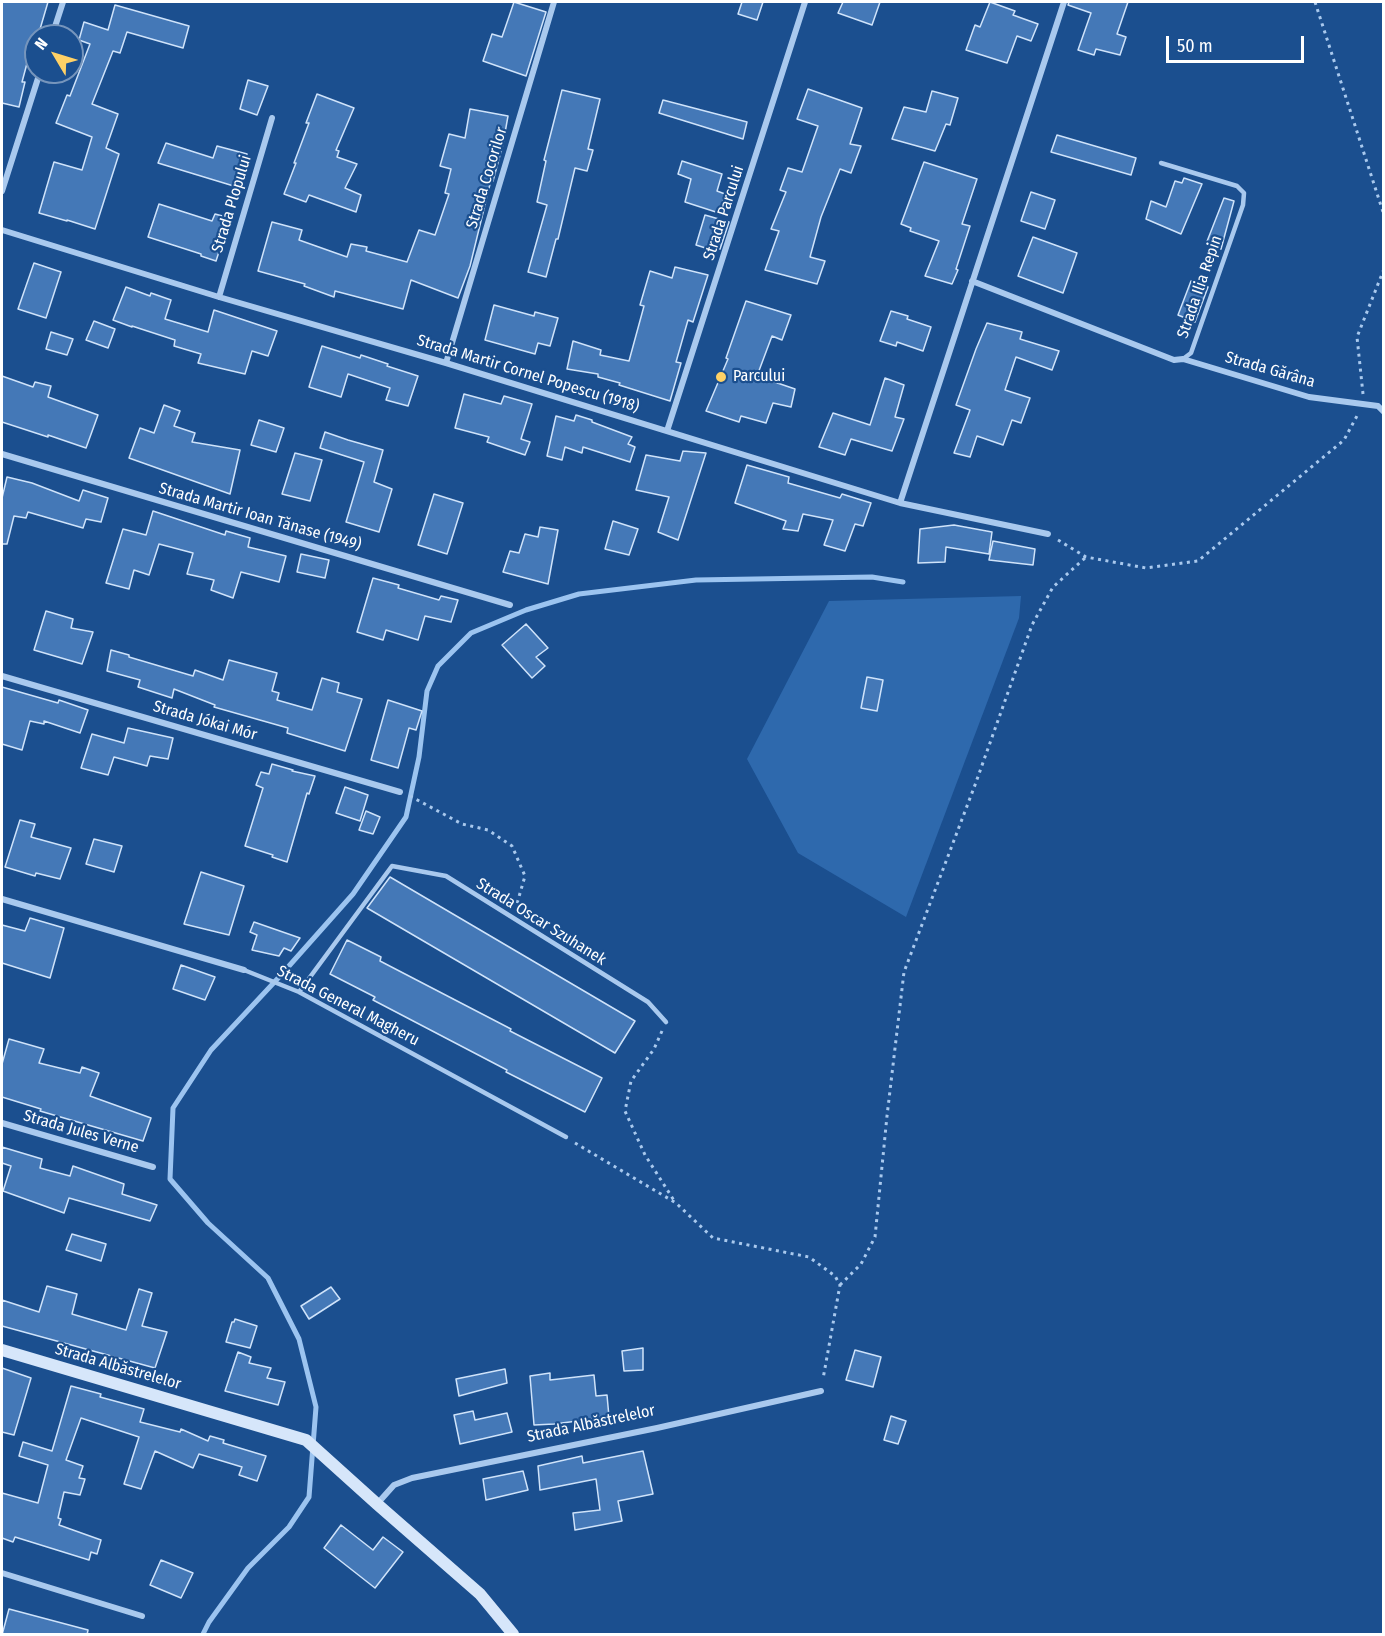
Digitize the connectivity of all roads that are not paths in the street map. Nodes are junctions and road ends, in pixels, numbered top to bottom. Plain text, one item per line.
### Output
1 (63, 2) edge
2 (554, 2) edge
3 (805, 2) edge
4 (1064, 2) edge
5 (56, 24) edge
6 (36, 84) edge
7 (272, 118) dead end
8 (1161, 163) dead end
9 (2, 191) edge
10 (2, 230) edge
11 (972, 281) junction
12 (219, 297) junction
13 (1183, 359) junction
14 (446, 363) junction
15 (1383, 412) edge
16 (667, 431) junction
17 (2, 454) edge
18 (900, 503) junction
19 (1048, 534) road end
20 (510, 605) dead end
21 (2, 676) edge
22 (400, 792) road end
23 (2, 899) edge
24 (244, 970) joint
25 (299, 992) junction
26 (666, 1022) road end
27 (2, 1123) edge
28 (566, 1137) road end
29 (153, 1167) dead end
30 (2, 1350) edge
31 (820, 1391) road end
32 (377, 1504) junction
33 (2, 1573) edge
34 (142, 1616) dead end
35 (513, 1635) edge

1 - 5 street
2 - 14 street, Strada Cocorilor
3 - 16 street, Strada Parcului
4 - 11 street
6 - 9 street
7 - 12 street, Strada Plopului
8 - 13 lane, Strada Ilia Repin
10 - 12 street, Strada Martir Cornel Popescu (1918)
11 - 13 street, Strada Ilia Repin
11 - 18 street
12 - 14 street, Strada Martir Cornel Popescu (1918)
13 - 15 street, Strada Gărâna
14 - 16 street, Strada Martir Cornel Popescu (1918)
16 - 18 street, Strada Martir Cornel Popescu (1918)
17 - 20 street, Strada Martir Ioan Tănase (1949)
18 - 19 street, Strada Martir Cornel Popescu (1918)
21 - 22 street, Strada Jókai Mór
23 - 24 street, Strada General Magheru
24 - 25 lane, Strada General Magheru
25 - 26 lane, Strada Oscar Szuhanek
25 - 28 lane, Strada General Magheru
27 - 29 street, Strada Jules Verne
30 - 32 street, Strada Albăstrelelor
31 - 32 street, Strada Albăstrelelor
32 - 35 street, Strada Albăstrelelor
33 - 34 street

